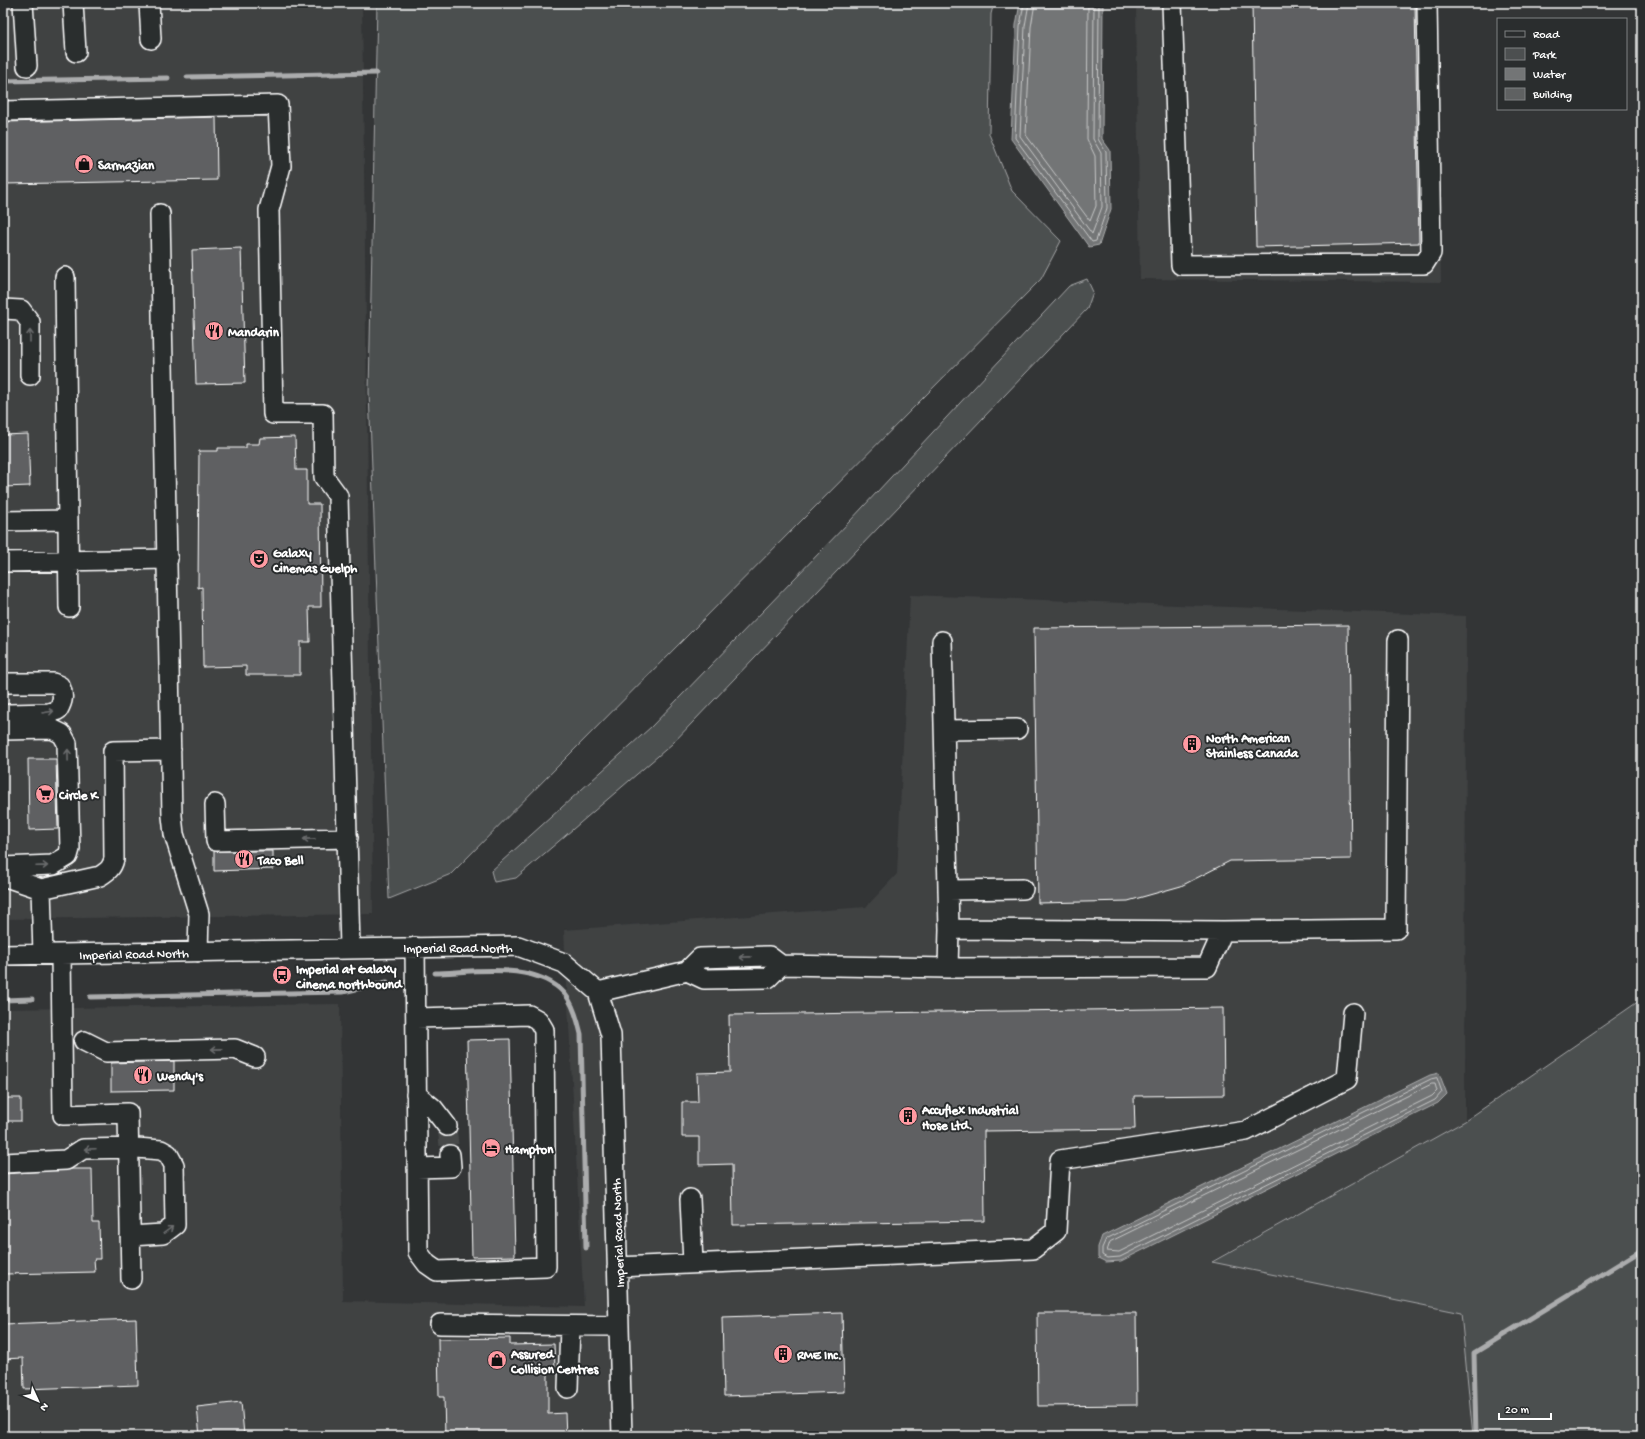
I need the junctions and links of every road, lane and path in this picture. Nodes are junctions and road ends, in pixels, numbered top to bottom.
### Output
1 (23, 3) edge
2 (73, 3) edge
3 (149, 3) edge
4 (1172, 3) edge
5 (1427, 3) edge
6 (151, 39) dead end
7 (76, 52) dead end
8 (27, 66) dead end
9 (3, 111) edge
10 (160, 214) dead end
11 (65, 277) dead end
12 (3, 309) edge
13 (30, 375) dead end
14 (68, 520) junction
15 (3, 521) edge
16 (168, 559) junction
17 (69, 560) junction
18 (3, 562) edge
19 (69, 606) dead end
20 (1398, 640) dead end
21 (942, 641) dead end
22 (25, 683) junction
23 (3, 684) edge
24 (5, 722) edge
25 (1017, 728) dead end
26 (945, 730) junction
27 (171, 750) junction
28 (215, 804) dead end
29 (348, 838) junction
30 (3, 867) edge
31 (3, 876) edge
32 (41, 889) junction
33 (1023, 889) dead end
34 (948, 890) junction
35 (949, 929) junction
36 (1223, 931) junction
37 (415, 947) junction
38 (350, 948) junction
39 (198, 952) junction
40 (52, 954) junction
41 (3, 955) edge
42 (948, 968) junction
43 (598, 992) junction
44 (1353, 1013) dead end
45 (416, 1018) junction
46 (84, 1041) dead end
47 (254, 1057) dead end
48 (416, 1094) junction
49 (447, 1126) tunnel mouth
50 (129, 1148) junction
51 (450, 1155) tunnel mouth
52 (3, 1163) edge
53 (417, 1168) junction
54 (690, 1199) dead end
55 (130, 1236) junction
56 (693, 1263) junction
57 (617, 1267) junction
58 (131, 1279) dead end
59 (440, 1324) dead end
60 (570, 1326) junction
61 (619, 1326) junction
62 (568, 1388) dead end
63 (622, 1436) edge

1 - 8 street
2 - 7 street
3 - 6 street
4 - 5 street
9 - 29 street
10 - 16 street
11 - 14 street
13 -> 12 street
14 - 15 street
14 - 17 street
16 - 17 street
16 - 27 street
17 - 18 street
17 - 19 street
20 - 36 street
21 - 26 street
22 - 23 street
22 - 24 street
24 -> 22 street
30 -> 24 street
25 - 26 street
26 - 34 street
27 - 32 street
27 - 39 street
29 -> 28 street
29 - 38 street
31 - 32 street
32 - 40 street
33 - 34 street
34 - 35 street
35 - 36 street
35 - 42 street
36 - 42 street
37 - 38 street, Imperial Road North
37 - 43 street, Imperial Road North
37 - 45 street
38 - 39 street, Imperial Road North
39 - 40 street, Imperial Road North
40 - 41 street, Imperial Road North
40 - 50 street
42 - 43 street
43 - 57 street, Imperial Road North
44 - 56 street
45 - 48 street
45 - 53 street
47 -> 46 street
48 - 49 street
48 - 53 street
50 -> 52 street
50 - 55 street
55 -> 50 street
51 - 53 street
54 - 56 street
55 - 58 street
56 - 57 street
57 - 61 street, Imperial Road North
59 - 60 street
60 - 61 street
60 - 62 street
61 - 63 street, Imperial Road North

